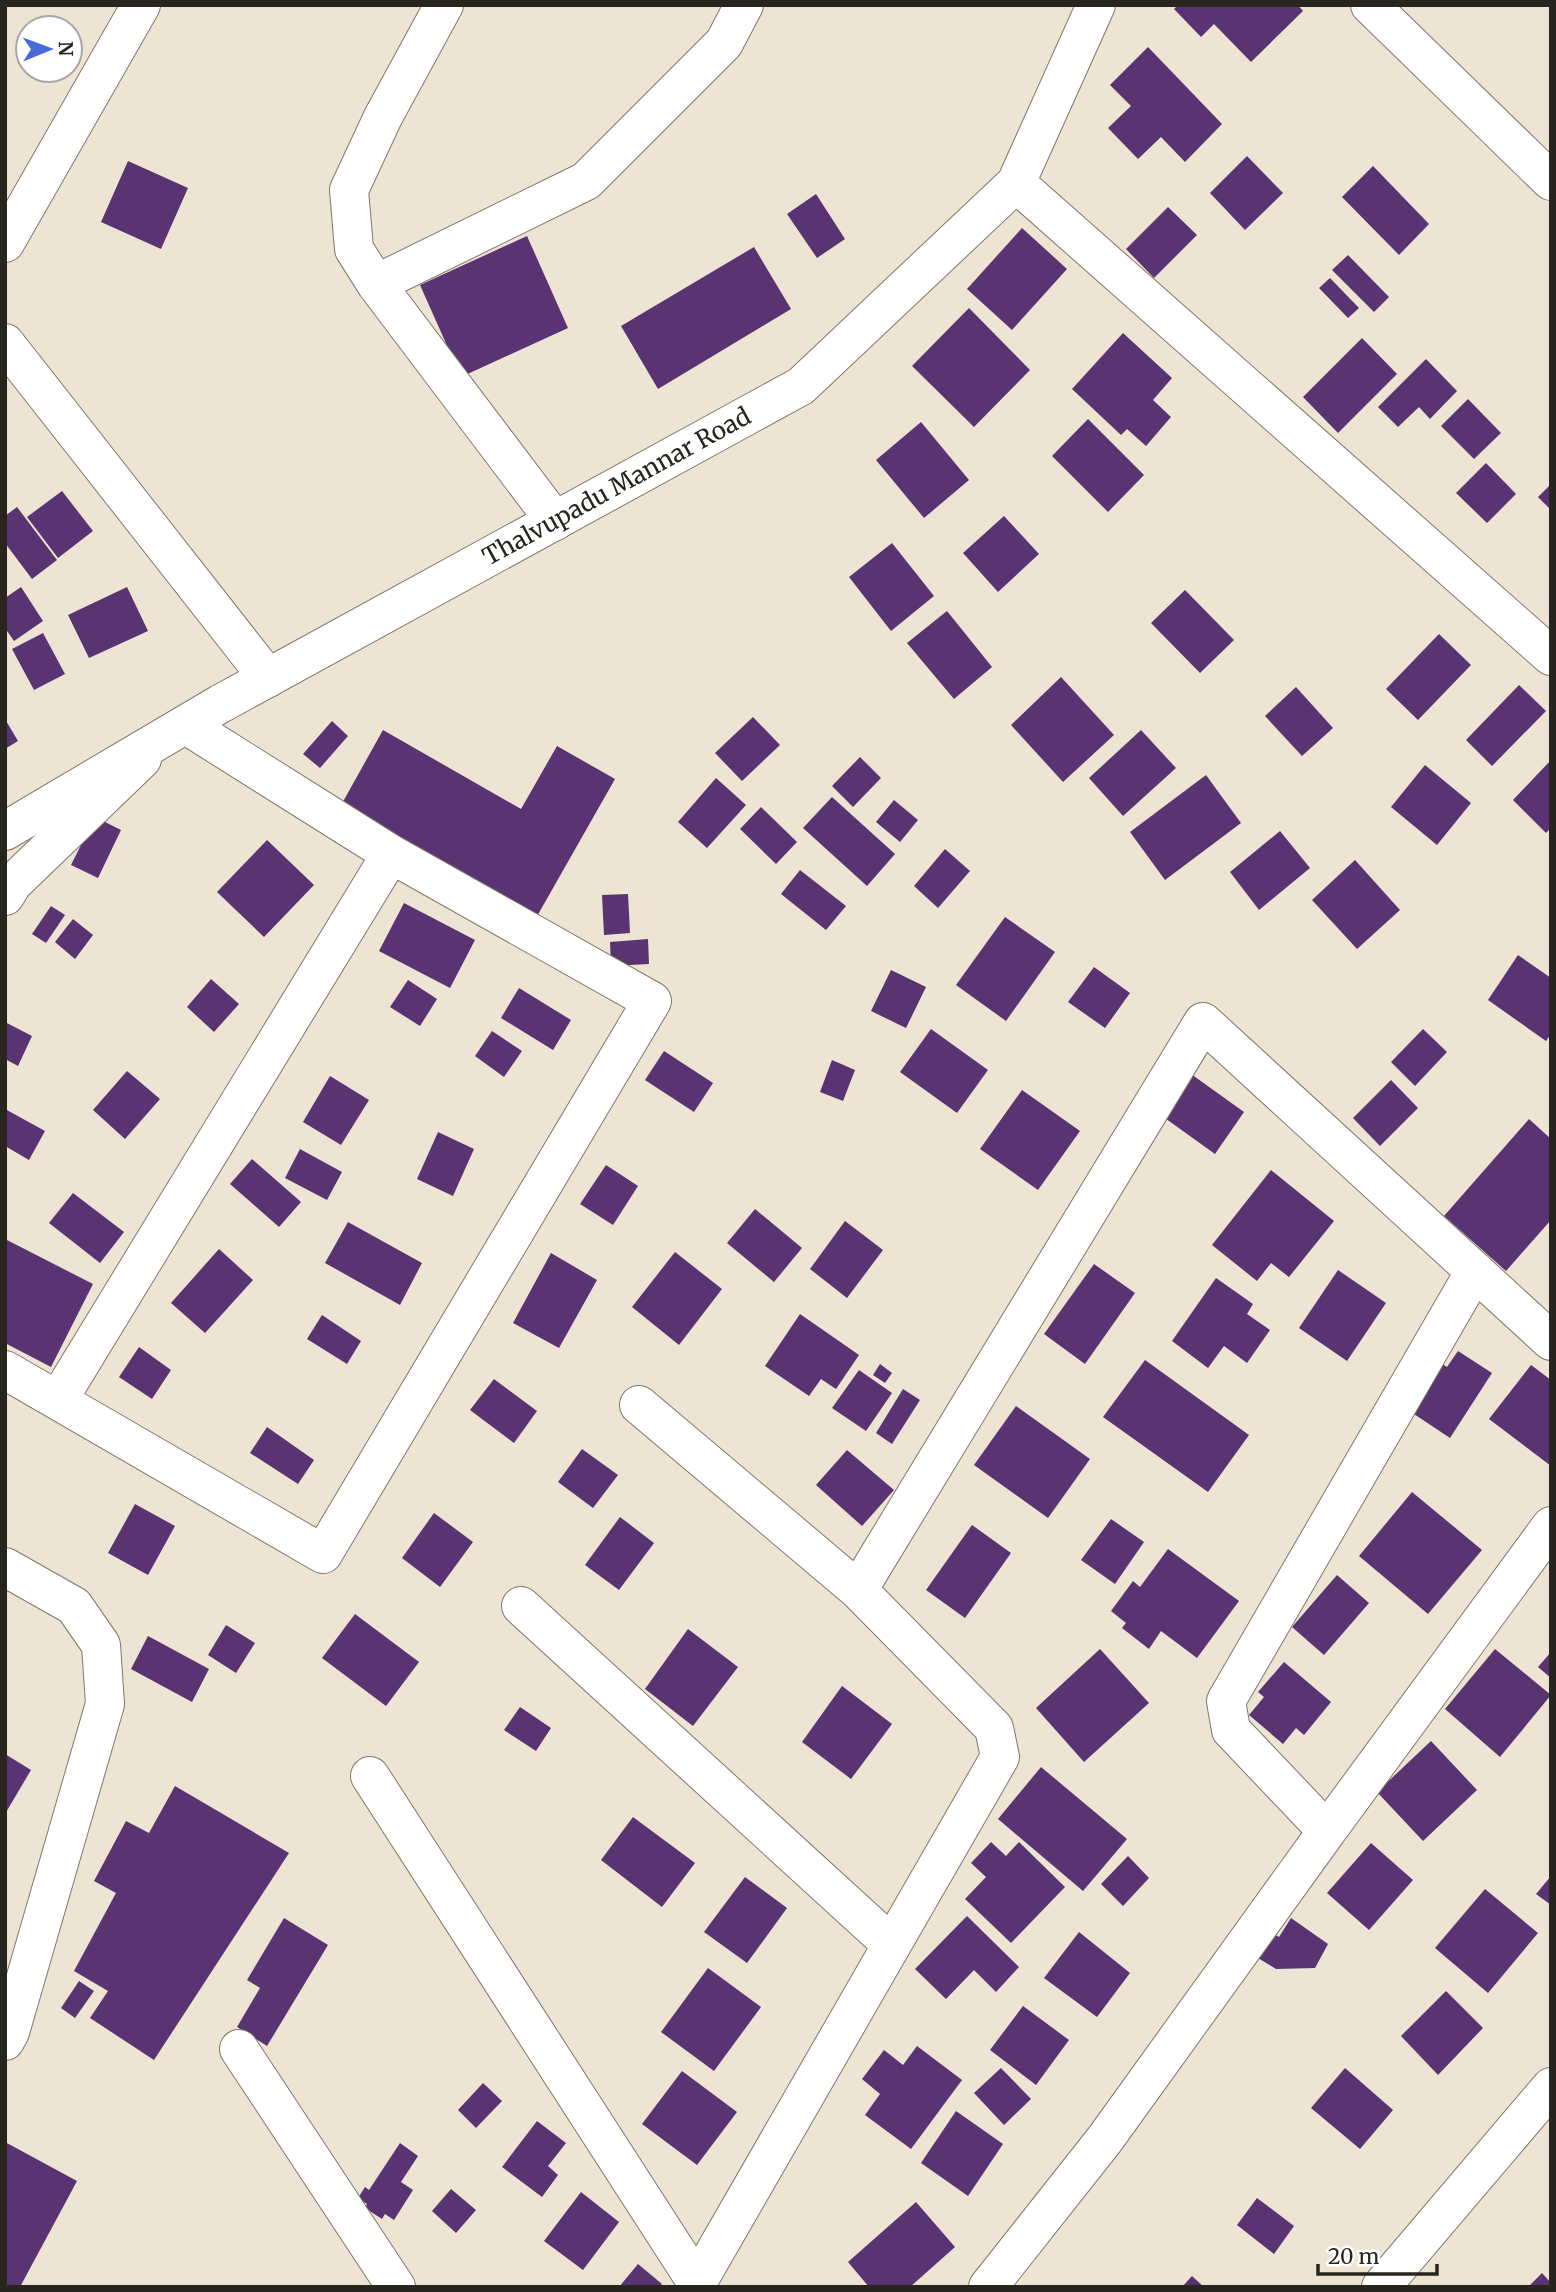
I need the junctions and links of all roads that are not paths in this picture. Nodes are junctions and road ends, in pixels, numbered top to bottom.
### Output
1 (141, 5) edge
2 (444, 5) edge
3 (744, 5) edge
4 (1096, 5) edge
5 (1370, 5) edge
6 (1551, 181) edge
7 (1016, 183) junction
8 (5, 243) edge
9 (376, 284) junction
10 (5, 343) edge
11 (555, 521) junction
12 (1551, 656) edge
13 (268, 678) junction
14 (176, 730) junction
15 (5, 831) edge
16 (391, 854) junction
17 (5, 896) edge
18 (1475, 1271) junction
19 (1551, 1341) edge
20 (5, 1370) edge
21 (58, 1400) junction
22 (639, 1405) dead end
23 (1551, 1526) edge
24 (5, 1567) edge
25 (858, 1590) junction
26 (521, 1606) dead end
27 (370, 1776) dead end
28 (1327, 1830) junction
29 (891, 1944) junction
30 (5, 2041) edge
31 (239, 2049) dead end
32 (1551, 2087) edge
33 (698, 2285) edge
34 (396, 2287) edge
35 (988, 2287) edge
36 (1381, 2287) edge

1 - 8 street
2 - 9 street
3 - 9 street
4 - 7 street, Thalvupadu Mannar Road
5 - 6 street
7 - 11 street, Thalvupadu Mannar Road
7 - 12 street
9 - 11 street
10 - 13 street
11 - 13 street, Thalvupadu Mannar Road
13 - 14 street, Thalvupadu Mannar Road
14 - 15 street, Thalvupadu Mannar Road
14 - 16 street
14 - 17 street
16 - 21 street
16 - 21 street
18 - 19 street
18 - 25 street
18 - 28 street
20 - 21 street
22 - 25 street
23 - 28 street
24 - 30 street
25 - 29 street
26 - 29 street
27 - 33 street
28 - 35 street
29 - 33 street
31 - 34 street
32 - 36 street

